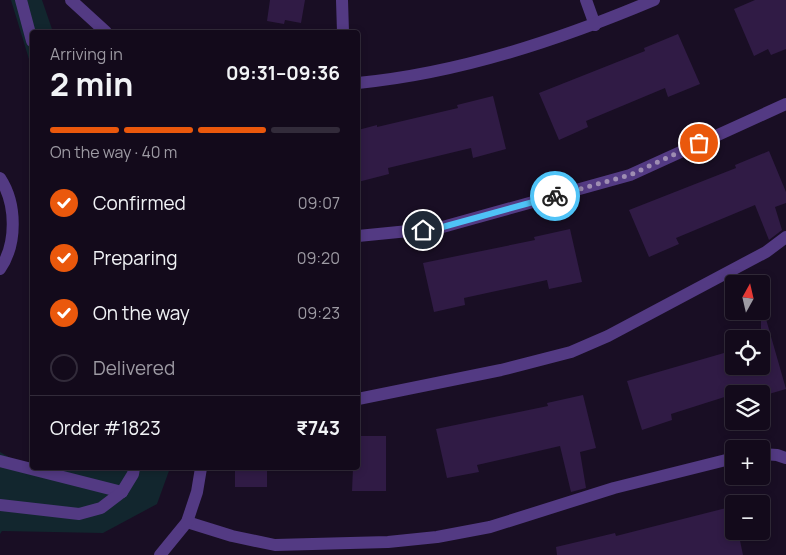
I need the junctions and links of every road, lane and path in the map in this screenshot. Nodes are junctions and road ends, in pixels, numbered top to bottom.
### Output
1 (21, 0) edge
2 (71, 0) edge
3 (342, 0) edge
4 (586, 0) edge
5 (654, 0) edge
6 (595, 25) junction
7 (104, 30) edge
8 (343, 30) edge
9 (30, 33) edge
10 (360, 83) edge
11 (786, 104) edge
12 (0, 178) edge
13 (360, 236) edge
14 (786, 238) edge
15 (0, 269) edge
16 (360, 399) edge
17 (770, 455) edge
18 (786, 458) edge
19 (725, 460) edge
20 (0, 461) edge
21 (30, 469) edge
22 (35, 470) edge
23 (134, 470) edge
24 (201, 470) edge
25 (122, 492) junction
26 (0, 505) edge
27 (187, 522) junction
28 (160, 555) edge

1 - 9 street
2 - 7 street
3 - 8 street
4 - 6 street
5 - 6 street
6 - 10 street
11 - 13 street
12 - 15 street
14 - 16 street
17 - 18 street
19 - 27 street
20 - 21 street
22 - 25 street
23 - 25 street
24 - 27 street
25 - 26 street
27 - 28 street

